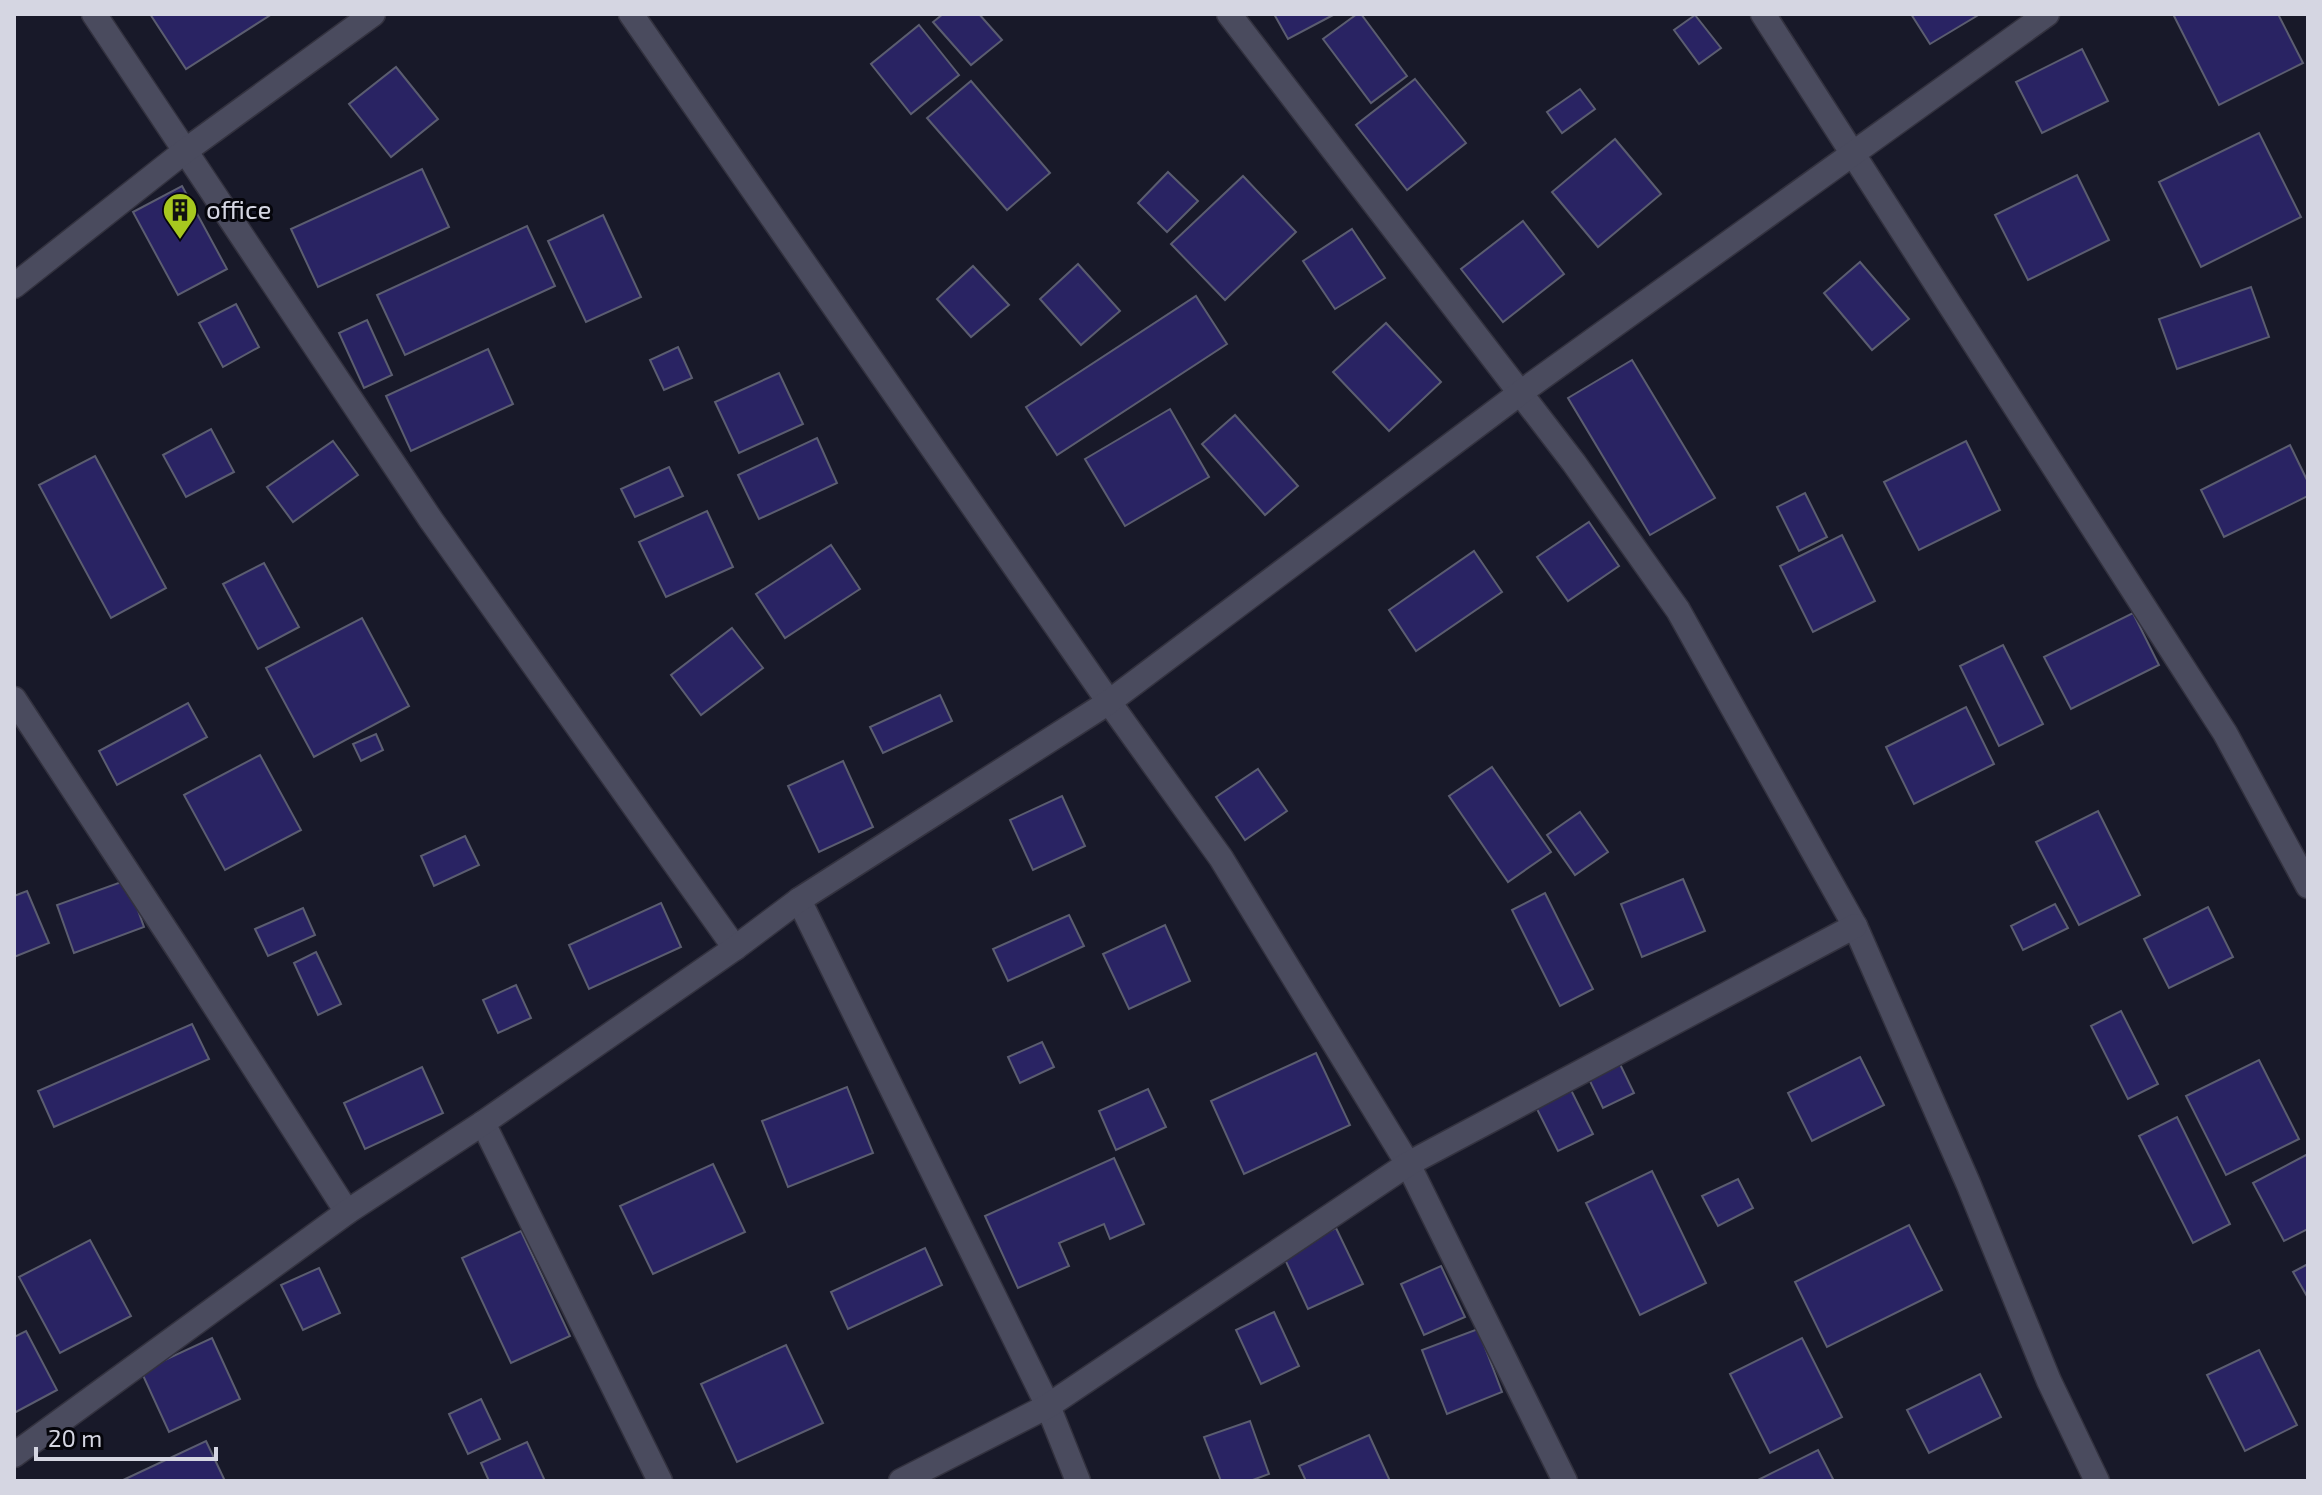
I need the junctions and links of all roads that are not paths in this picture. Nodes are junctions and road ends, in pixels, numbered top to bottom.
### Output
1 (94, 14) edge
2 (373, 14) edge
3 (631, 14) edge
4 (1229, 14) edge
5 (1763, 14) edge
6 (2047, 14) edge
7 (185, 151) junction
8 (1852, 153) junction
9 (14, 286) edge
10 (1520, 393) junction
11 (14, 699) edge
12 (1109, 702) junction
13 (2308, 886) edge
14 (799, 900) junction
15 (1855, 926) junction
16 (735, 948) junction
17 (483, 1123) junction
18 (1408, 1164) junction
19 (347, 1212) junction
20 (1048, 1406) junction
21 (14, 1455) edge
22 (660, 1481) edge
23 (901, 1481) edge
24 (1078, 1481) edge
25 (1565, 1481) edge
26 (2097, 1481) edge

1 - 7 street
2 - 7 street
3 - 12 street
4 - 10 street
5 - 8 street
6 - 8 street
7 - 9 street
7 - 16 street
8 - 10 street
8 - 13 street
10 - 12 street
10 - 15 street
11 - 19 street
12 - 14 street
12 - 18 street
14 - 16 street
14 - 20 street
15 - 18 street
15 - 26 street
16 - 17 street
17 - 19 street
17 - 22 street
18 - 20 street
18 - 25 street
19 - 21 street
20 - 23 street
20 - 24 street

